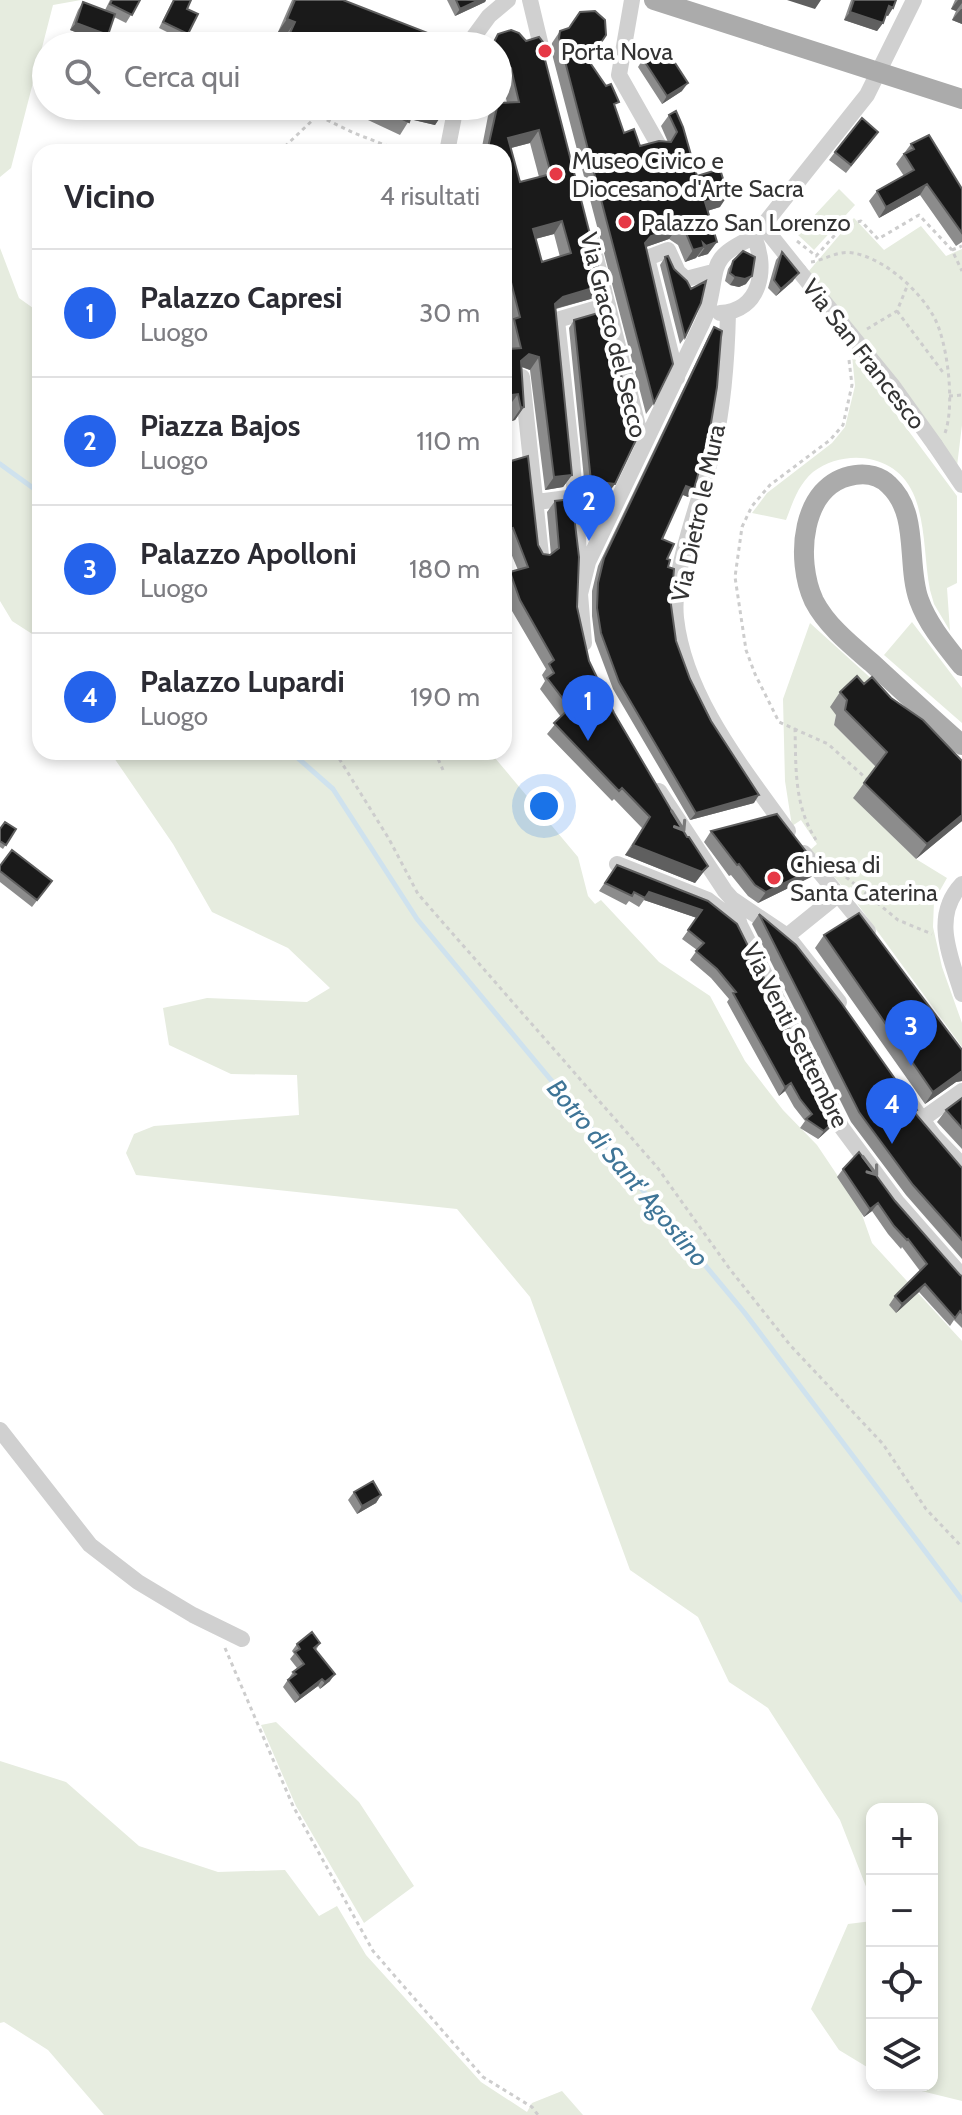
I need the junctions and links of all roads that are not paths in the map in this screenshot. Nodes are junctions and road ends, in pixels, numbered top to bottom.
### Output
1 (508, 0) edge
2 (530, 0) edge
3 (632, 0) edge
4 (654, 0) edge
5 (914, 0) edge
6 (477, 32) edge
7 (541, 46) edge
8 (879, 71) junction
9 (962, 99) edge
10 (453, 120) edge
11 (449, 144) edge
12 (658, 144) edge
13 (588, 228) edge
14 (758, 231) junction
15 (713, 272) junction
16 (608, 305) junction
17 (709, 306) junction
18 (728, 313) junction
19 (522, 377) edge
20 (677, 378) junction
21 (643, 446) junction
22 (962, 485) edge
23 (575, 497) junction
24 (537, 502) junction
25 (541, 555) edge
26 (584, 572) junction
27 (588, 658) edge
28 (962, 666) edge
29 (962, 745) edge
30 (648, 774) edge
31 (617, 864) edge
32 (962, 884) edge
33 (839, 894) junction
34 (732, 899) junction
35 (740, 925) junction
36 (787, 936) junction
37 (877, 943) edge
38 (962, 994) edge
39 (853, 1021) edge
40 (896, 1083) edge
41 (962, 1091) edge
42 (921, 1120) junction
43 (962, 1165) edge
44 (962, 1276) edge
45 (0, 1430) edge
46 (242, 1639) dead end

1 - 6 street
2 - 7 street
3 - 12 street
4 - 8 main road
5 - 8 street
8 - 9 main road
8 - 14 street
10 - 11 street
13 - 16 street, Via Gracco del Secco
14 - 15 street
14 - 18 street
14 - 22 street, Via San Francesco, bridge
15 - 17 street
15 - 20 street
16 - 21 street, Via Gracco del Secco
16 - 23 street
17 - 18 street
17 - 20 street
18 - 33 street, Via Dietro le Mura
19 - 24 street
20 - 21 street
21 - 26 street, Via Gracco del Secco
23 - 24 street
23 - 26 street
24 - 25 street
26 - 27 street, Via Gracco del Secco
28 - 29 main road
30 -> 34 street
31 - 35 street
32 - 38 street
33 - 36 street
33 - 37 street, Via Dietro le Mura
34 - 35 street, Via Venti Settembre
34 - 36 street
35 -> 44 street, Via Venti Settembre
36 - 39 street
40 - 42 street
41 - 42 street
42 - 43 street
45 - 46 street

